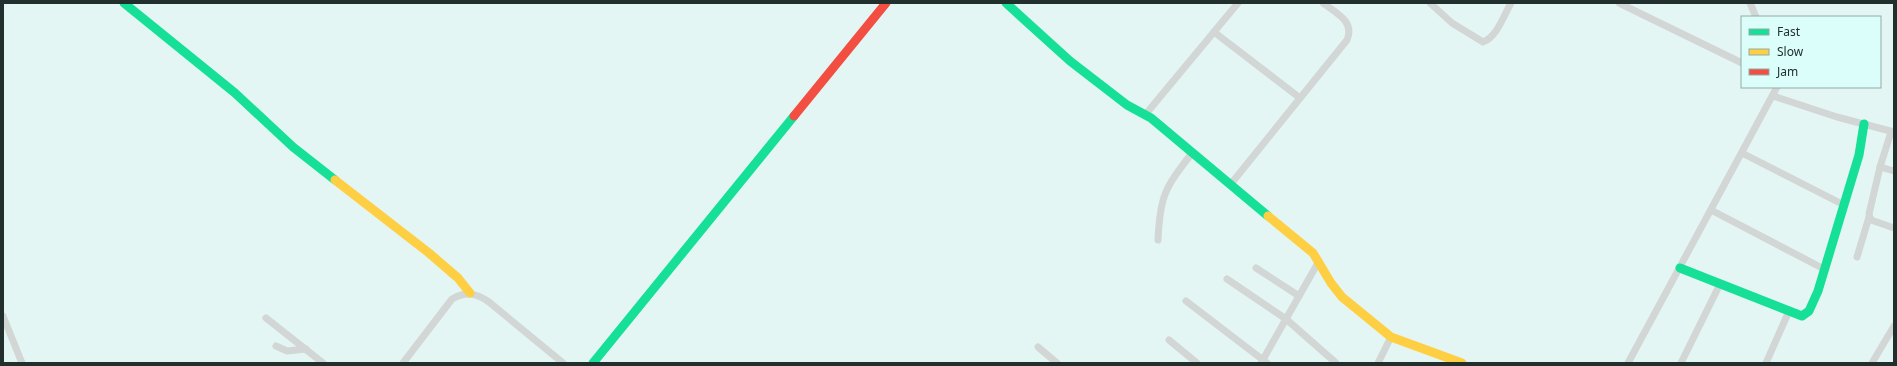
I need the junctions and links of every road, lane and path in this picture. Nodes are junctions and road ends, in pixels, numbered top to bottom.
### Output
1 (124, 3) edge
2 (886, 3) edge
3 (1006, 3) edge
4 (1238, 3) edge
5 (1323, 3) edge
6 (1430, 3) edge
7 (1510, 3) edge
8 (1619, 3) edge
9 (1750, 3) edge
10 (1756, 16) edge
11 (1214, 32) junction
12 (1741, 63) edge
13 (1777, 88) edge
14 (1773, 96) junction
15 (1300, 98) junction
16 (1145, 115) junction
17 (1864, 124) junction
18 (1893, 132) edge
19 (1192, 153) junction
20 (1742, 153) junction
21 (1880, 167) junction
22 (1894, 171) edge
23 (1230, 185) junction
24 (1844, 205) junction
25 (1711, 210) junction
26 (1869, 217) junction
27 (1894, 228) edge
28 (1158, 240) dead end
29 (1857, 257) dead end
30 (1319, 261) junction
31 (1256, 268) dead end
32 (1680, 268) junction
33 (1824, 270) junction
34 (1227, 279) dead end
35 (1720, 284) junction
36 (470, 293) junction
37 (1299, 296) junction
38 (1186, 301) dead end
39 (1789, 311) junction
40 (3, 316) edge
41 (266, 318) dead end
42 (1286, 319) junction
43 (1894, 326) edge
44 (1391, 337) junction
45 (1169, 340) dead end
46 (276, 346) dead end
47 (1038, 347) dead end
48 (306, 349) junction
49 (1263, 362) edge
50 (22, 363) edge
51 (323, 363) edge
52 (403, 363) edge
53 (563, 363) edge
54 (593, 363) edge
55 (1057, 363) edge
56 (1197, 363) edge
57 (1336, 363) edge
58 (1378, 363) edge
59 (1462, 363) edge
60 (1628, 363) edge
61 (1681, 363) edge
62 (1766, 363) edge
63 (1872, 363) edge

1 - 36 street
2 - 54 street
3 - 16 street
4 - 11 street
5 - 15 street
6 - 7 street
8 - 12 street
9 - 10 street
11 - 15 street
11 - 16 street
13 - 14 street
14 - 17 street
14 - 20 street
15 - 23 street
16 - 19 street
17 - 18 street
17 - 24 street
18 - 21 street
19 - 23 street
19 - 28 street
20 - 24 street
20 - 25 street
21 - 22 street
21 - 26 street
23 - 30 street
24 - 33 street
25 - 32 street
25 - 33 street
26 - 27 street
26 - 29 street
30 - 37 street
30 - 44 street
31 - 37 street
32 - 35 street
32 - 60 street
33 - 39 street
34 - 42 street
35 - 39 street
35 - 61 street
36 - 52 street
36 - 53 street
37 - 42 street
38 - 49 street
39 - 62 street
40 - 50 street
41 - 48 street
42 - 49 street
42 - 57 street
43 - 63 street
44 - 58 street
44 - 59 street
45 - 56 street
46 - 48 street
47 - 55 street
48 - 51 street

